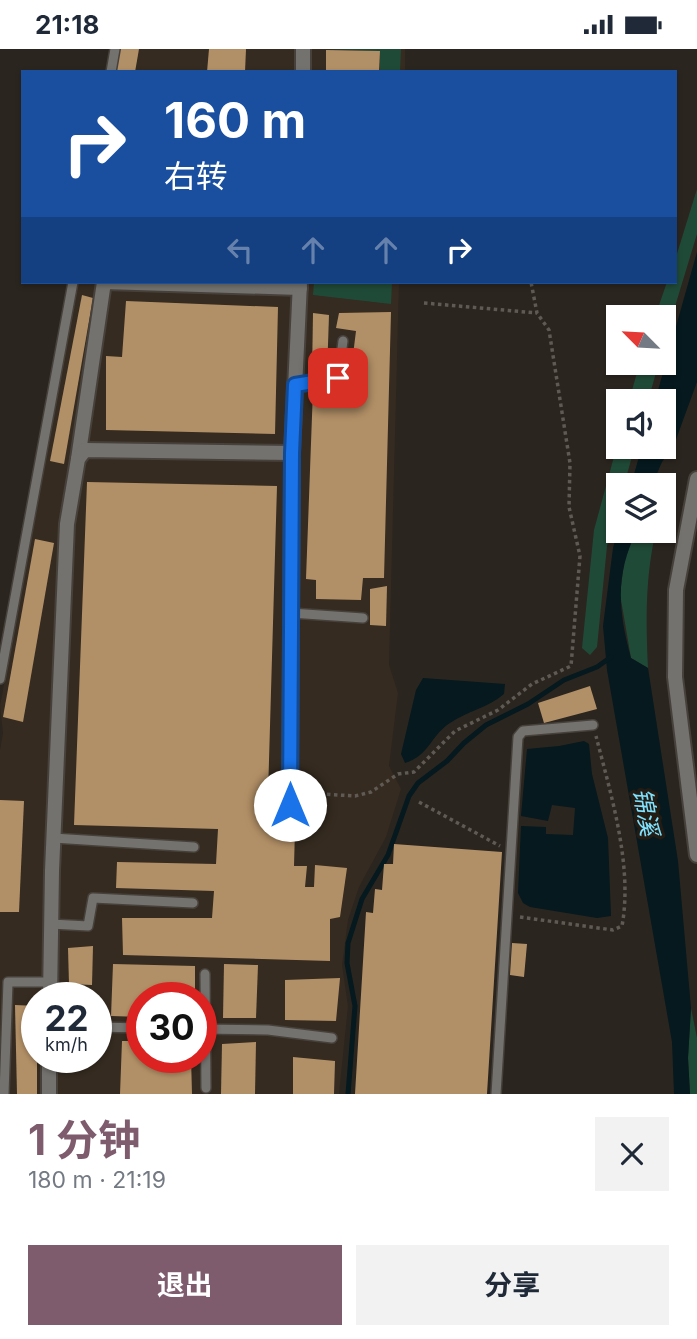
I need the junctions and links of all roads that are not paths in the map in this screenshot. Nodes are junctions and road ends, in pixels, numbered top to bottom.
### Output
1 (115, 49) edge
2 (303, 49) edge
3 (111, 70) edge
4 (303, 70) edge
5 (73, 284) edge
6 (104, 284) edge
7 (216, 284) edge
8 (300, 285) edge
9 (343, 341) dead end
10 (295, 385) junction
11 (292, 453) junction
12 (78, 459) junction
13 (697, 479) edge
14 (291, 613) junction
15 (363, 618) dead end
16 (0, 679) edge
17 (593, 725) road end
18 (290, 798) road end
19 (53, 838) junction
20 (194, 846) dead end
21 (697, 855) edge
22 (193, 903) dead end
23 (51, 924) junction
24 (205, 974) dead end
25 (21, 982) edge
26 (50, 982) edge
27 (205, 982) edge
28 (217, 1029) edge
29 (332, 1038) dead end
30 (49, 1073) edge
31 (205, 1073) edge
32 (206, 1088) dead end
33 (4, 1094) edge
34 (48, 1094) edge
35 (496, 1094) edge

1 - 3 lane
2 - 4 street
5 - 16 lane
6 - 12 street
7 - 8 street
8 - 10 street
9 - 10 lane
10 - 11 street
11 - 12 street
11 - 14 street
12 - 19 street
13 - 21 street
14 - 15 lane
14 - 18 street
17 - 35 lane
19 - 20 lane
19 - 23 street
22 - 23 lane
23 - 26 street
24 - 27 lane
25 - 33 lane
28 - 29 lane
30 - 34 street
31 - 32 lane

